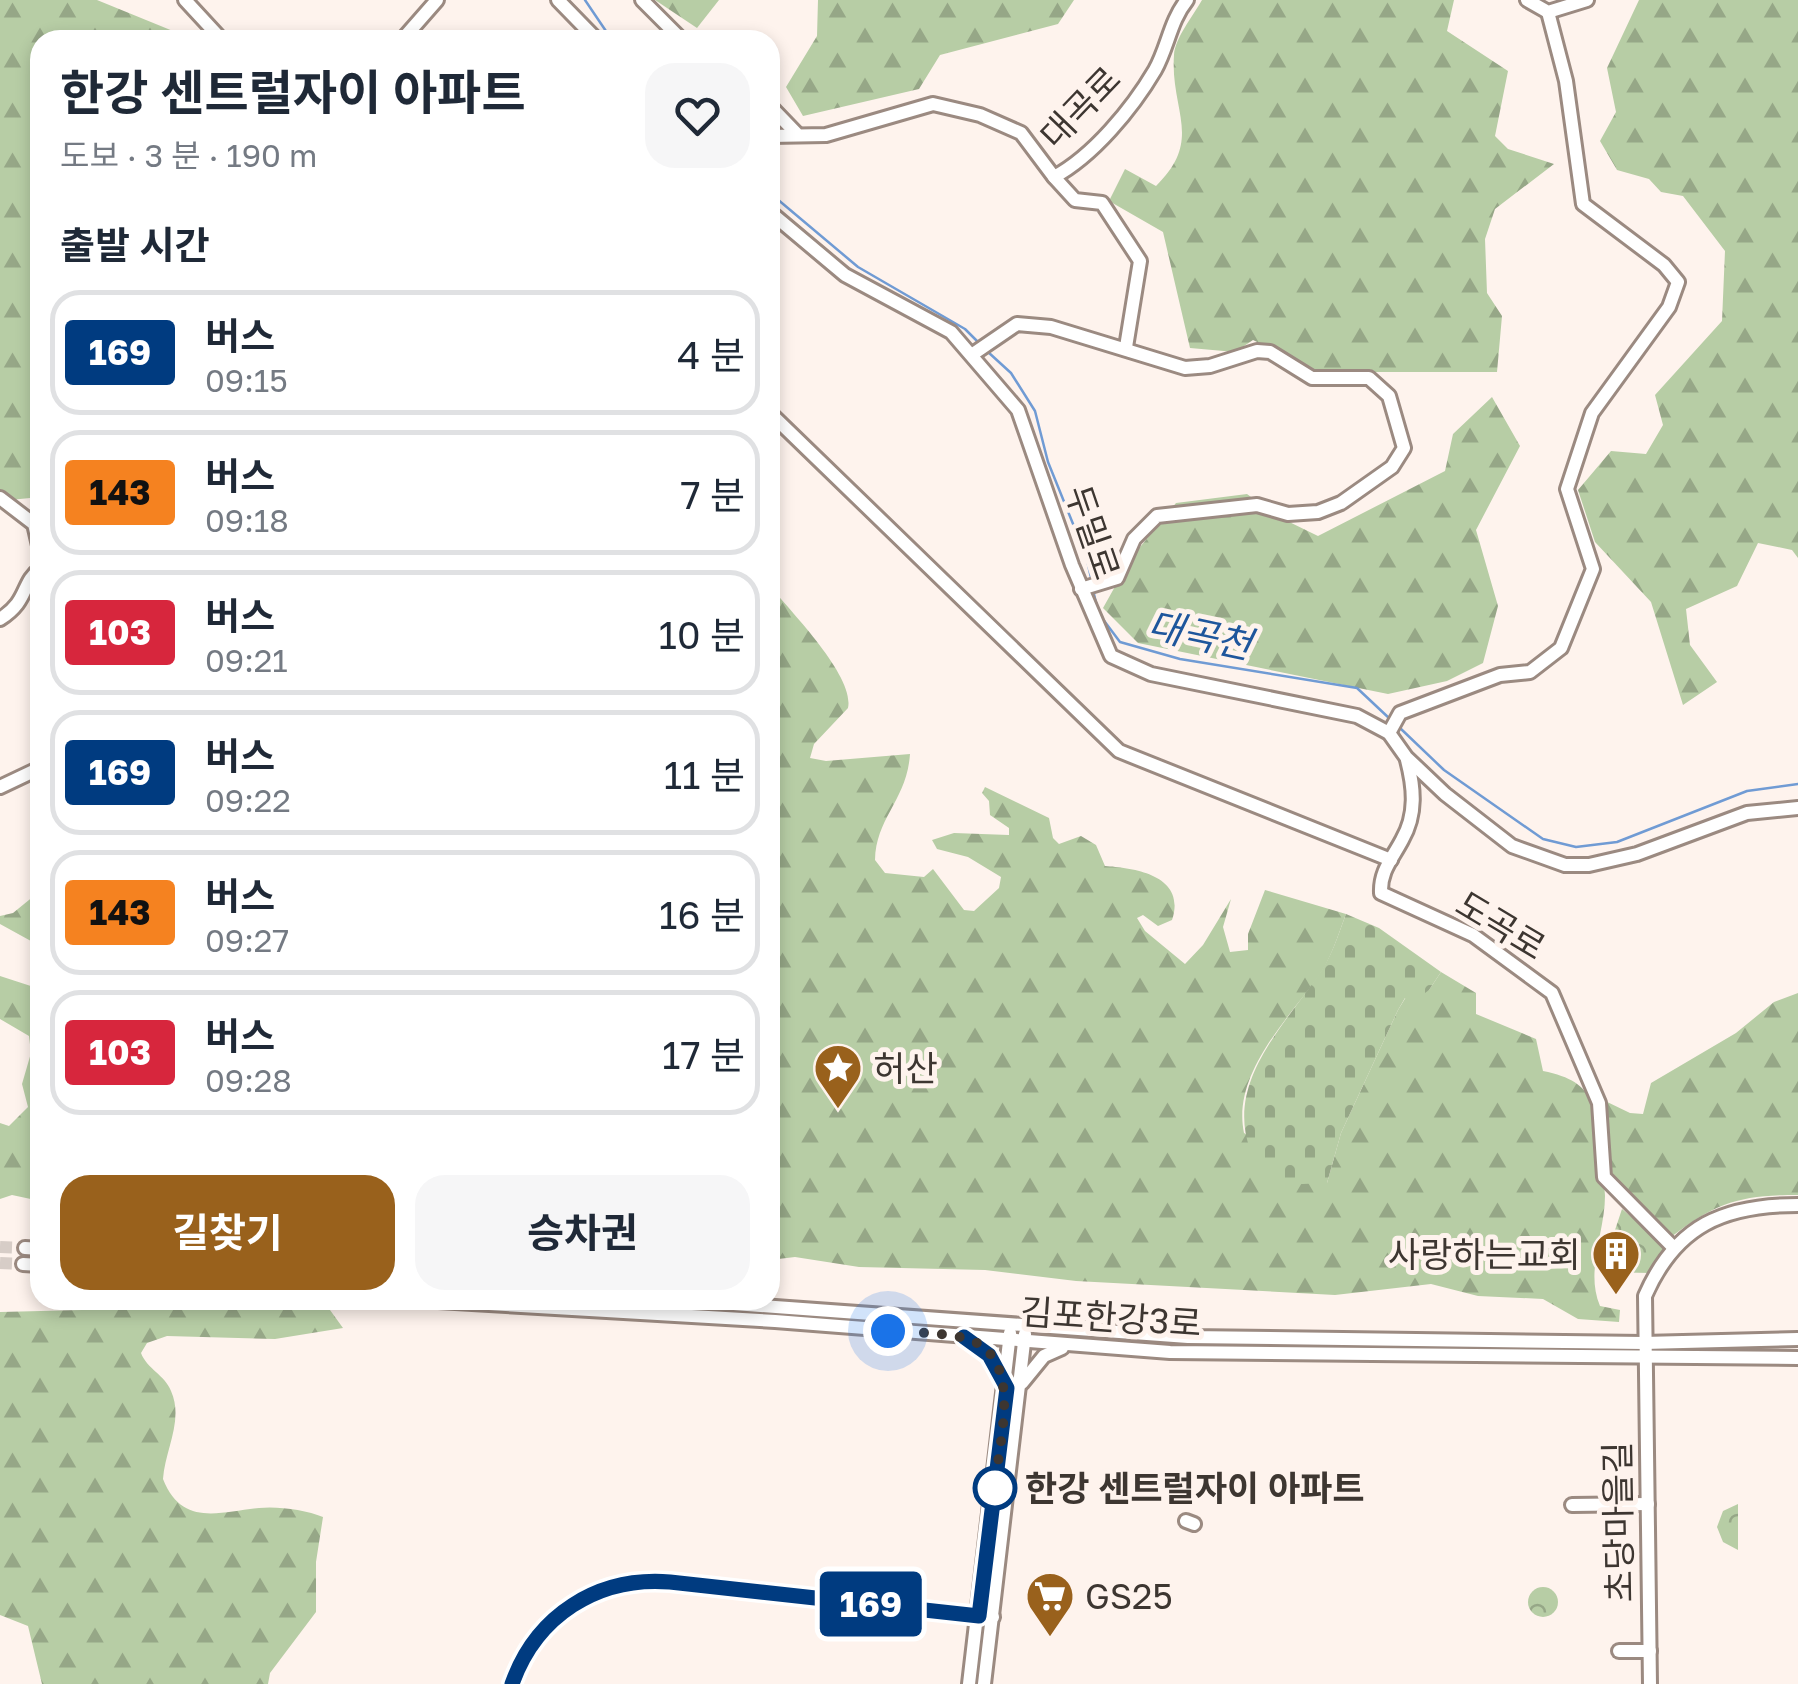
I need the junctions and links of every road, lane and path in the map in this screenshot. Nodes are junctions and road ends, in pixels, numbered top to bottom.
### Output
1 (184, 0) edge
2 (437, 0) edge
3 (558, 0) edge
4 (642, 0) edge
5 (1188, 0) edge
6 (1527, 0) edge
7 (1588, 0) edge
8 (1548, 12) junction
9 (212, 30) edge
10 (411, 30) edge
11 (587, 30) edge
12 (672, 30) edge
13 (780, 116) edge
14 (796, 133) junction
15 (780, 135) edge
16 (1054, 177) junction
17 (780, 220) edge
18 (1126, 348) junction
19 (979, 349) junction
20 (780, 423) edge
21 (0, 498) edge
22 (30, 521) edge
23 (30, 578) edge
24 (1089, 588) junction
25 (0, 619) edge
26 (1393, 726) junction
27 (1406, 757) junction
28 (30, 773) edge
29 (0, 787) edge
30 (1798, 808) edge
31 (1390, 860) junction
32 (1798, 1205) edge
33 (25, 1248) tunnel mouth
34 (1674, 1248) junction
35 (30, 1249) edge
36 (23, 1264) tunnel mouth
37 (30, 1264) edge
38 (780, 1308) edge
39 (568, 1310) edge
40 (1011, 1325) junction
41 (1026, 1326) junction
42 (964, 1337) junction
43 (1798, 1339) edge
44 (1010, 1341) junction
45 (1025, 1342) junction
46 (1644, 1343) junction
47 (1070, 1346) junction
48 (1798, 1358) edge
49 (1646, 1359) junction
50 (1014, 1386) junction
51 (1648, 1504) junction
52 (1572, 1505) dead end
53 (986, 1617) junction
54 (1620, 1651) dead end
55 (1650, 1651) junction
56 (512, 1684) edge
57 (970, 1684) edge
58 (984, 1684) edge
59 (1650, 1684) edge

1 - 9 street
2 - 10 street
3 - 11 street
4 - 12 street
5 - 16 street, 대곡로
6 - 8 street
7 - 8 street
8 - 26 street
13 - 14 street
14 - 15 street, 대곡로
14 - 16 street, 대곡로
16 - 18 street
17 - 19 street, 두밀로
18 - 19 street
18 - 24 street
19 - 24 street, 두밀로
20 - 31 street
21 - 22 street
23 - 25 street
24 - 26 street, 두밀로
26 - 27 street
27 - 30 street
27 - 31 street
28 - 29 street
31 - 34 street, 도곡로
32 - 34 street
33 - 35 street
34 - 46 street, 초당마을길
36 - 37 street
38 - 40 street, 김포한강3로
39 - 42 street, 김포한강3로
40 - 41 street, 김포한강3로
40 - 44 street
41 - 45 street
41 - 46 street, 김포한강3로
42 - 44 street, 김포한강3로
42 - 50 street
43 - 46 street, 김포한강3로
44 - 45 street, 김포한강3로
44 - 50 street
45 - 47 street, 김포한강3로
45 - 50 street
46 - 49 street, 초당마을길
47 - 49 street, 김포한강3로
47 - 50 street
48 - 49 street, 김포한강3로
49 - 51 street, 초당마을길
50 - 53 street
51 - 52 street
51 - 55 street, 초당마을길
53 - 56 street
53 - 57 street
53 - 58 street
54 - 55 street
55 - 59 street, 초당마을길

